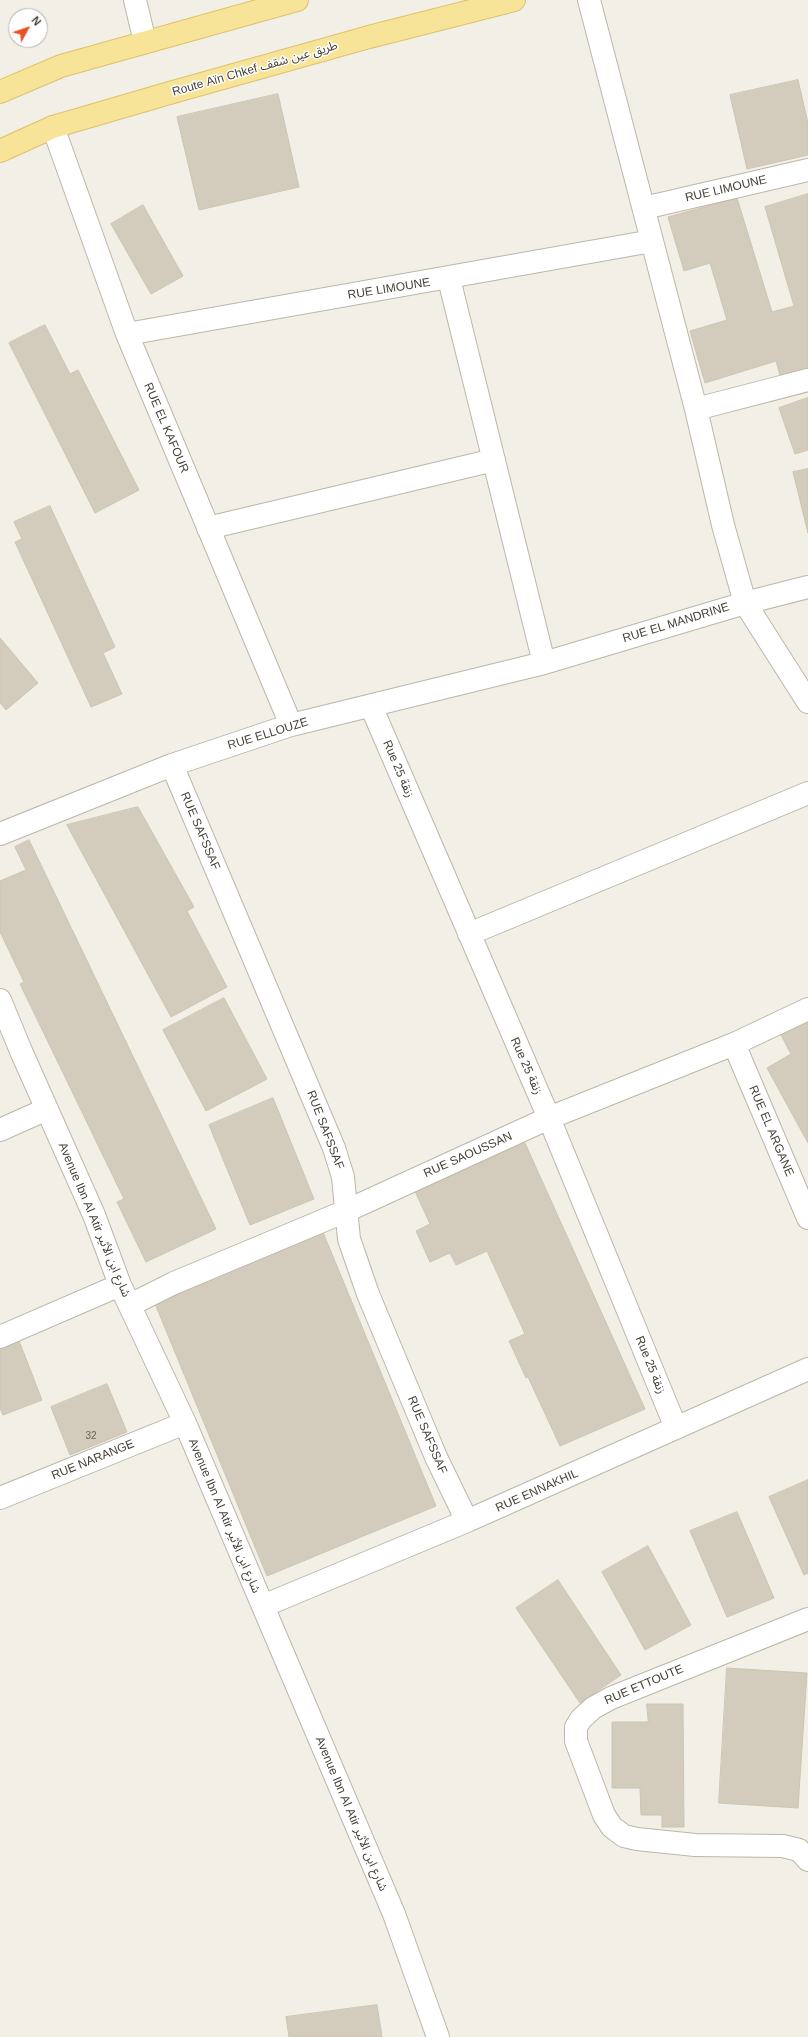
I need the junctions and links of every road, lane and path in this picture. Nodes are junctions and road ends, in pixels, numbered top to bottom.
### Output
1 (135, 0) edge
2 (298, 0) edge
3 (514, 0) edge
4 (589, 0) edge
5 (145, 42) junction
6 (0, 92) edge
7 (54, 127) junction
8 (0, 151) edge
9 (808, 170) edge
10 (644, 208) junction
11 (652, 241) junction
12 (449, 279) junction
13 (127, 334) junction
14 (808, 380) edge
15 (696, 409) junction
16 (494, 460) junction
17 (208, 528) junction
18 (808, 587) edge
19 (745, 602) junction
20 (544, 663) junction
21 (808, 702) edge
22 (371, 706) junction
23 (291, 725) junction
24 (172, 766) junction
25 (808, 793) edge
26 (0, 834) edge
27 (468, 934) junction
28 (0, 1000) edge
29 (808, 1009) edge
30 (734, 1044) junction
31 (47, 1109) junction
32 (549, 1118) junction
33 (0, 1130) edge
34 (346, 1211) junction
35 (808, 1218) edge
36 (120, 1285) junction
37 (130, 1305) junction
38 (0, 1337) edge
39 (808, 1369) edge
40 (185, 1423) junction
41 (676, 1428) junction
42 (0, 1498) edge
43 (467, 1522) junction
44 (262, 1606) junction
45 (808, 1618) edge
46 (808, 1860) edge
47 (438, 2037) edge

1 - 5 street
2 - 5 main road
3 - 7 main road, Route Aïn Chkef طريق عين شقف
4 - 10 street
5 - 6 main road
7 - 8 main road, Route Aïn Chkef طريق عين شقف
7 - 13 street, RUE EL KAFOUR
9 - 10 street, RUE LIMOUNE
10 - 11 street
11 - 12 street, RUE LIMOUNE
11 - 15 street
12 - 13 street, RUE LIMOUNE
12 - 16 street
13 - 17 street, RUE EL KAFOUR
14 - 15 street
15 - 19 street
16 - 17 street
16 - 20 street
17 - 23 street, RUE EL KAFOUR
18 - 19 street, RUE EL MANDRINE
19 - 20 street, RUE EL MANDRINE
19 - 21 street
20 - 22 street, RUE ELLOUZE
22 - 23 street, RUE ELLOUZE
22 - 27 street, Rue 25 زنقة
23 - 24 street, RUE ELLOUZE
24 - 26 street, RUE ELLOUZE
24 - 34 street, RUE SAFSSAF
25 - 27 street
27 - 32 street, Rue 25 زنقة
28 - 31 street, Avenue Ibn Al Atir شارع ابن الأثير
29 - 30 street, RUE SAOUSSAN
30 - 32 street, RUE SAOUSSAN
30 - 35 street, RUE EL ARGANE
31 - 33 street
31 - 36 street, Avenue Ibn Al Atir شارع ابن الأثير
32 - 34 street, RUE SAOUSSAN
32 - 41 street, Rue 25 زنقة
34 - 37 street, RUE SAOUSSAN
34 - 43 street, RUE SAFSSAF
36 - 37 street, Avenue Ibn Al Atir شارع ابن الأثير
36 - 38 street
37 - 40 street, Avenue Ibn Al Atir شارع ابن الأثير
39 - 41 street, RUE ENNAKHIL
40 - 42 street, RUE NARANGE
40 - 44 street, Avenue Ibn Al Atir شارع ابن الأثير
41 - 43 street, RUE ENNAKHIL
43 - 44 street, RUE ENNAKHIL
44 - 47 street, Avenue Ibn Al Atir شارع ابن الأثير
45 - 46 street, RUE ETTOUTE

